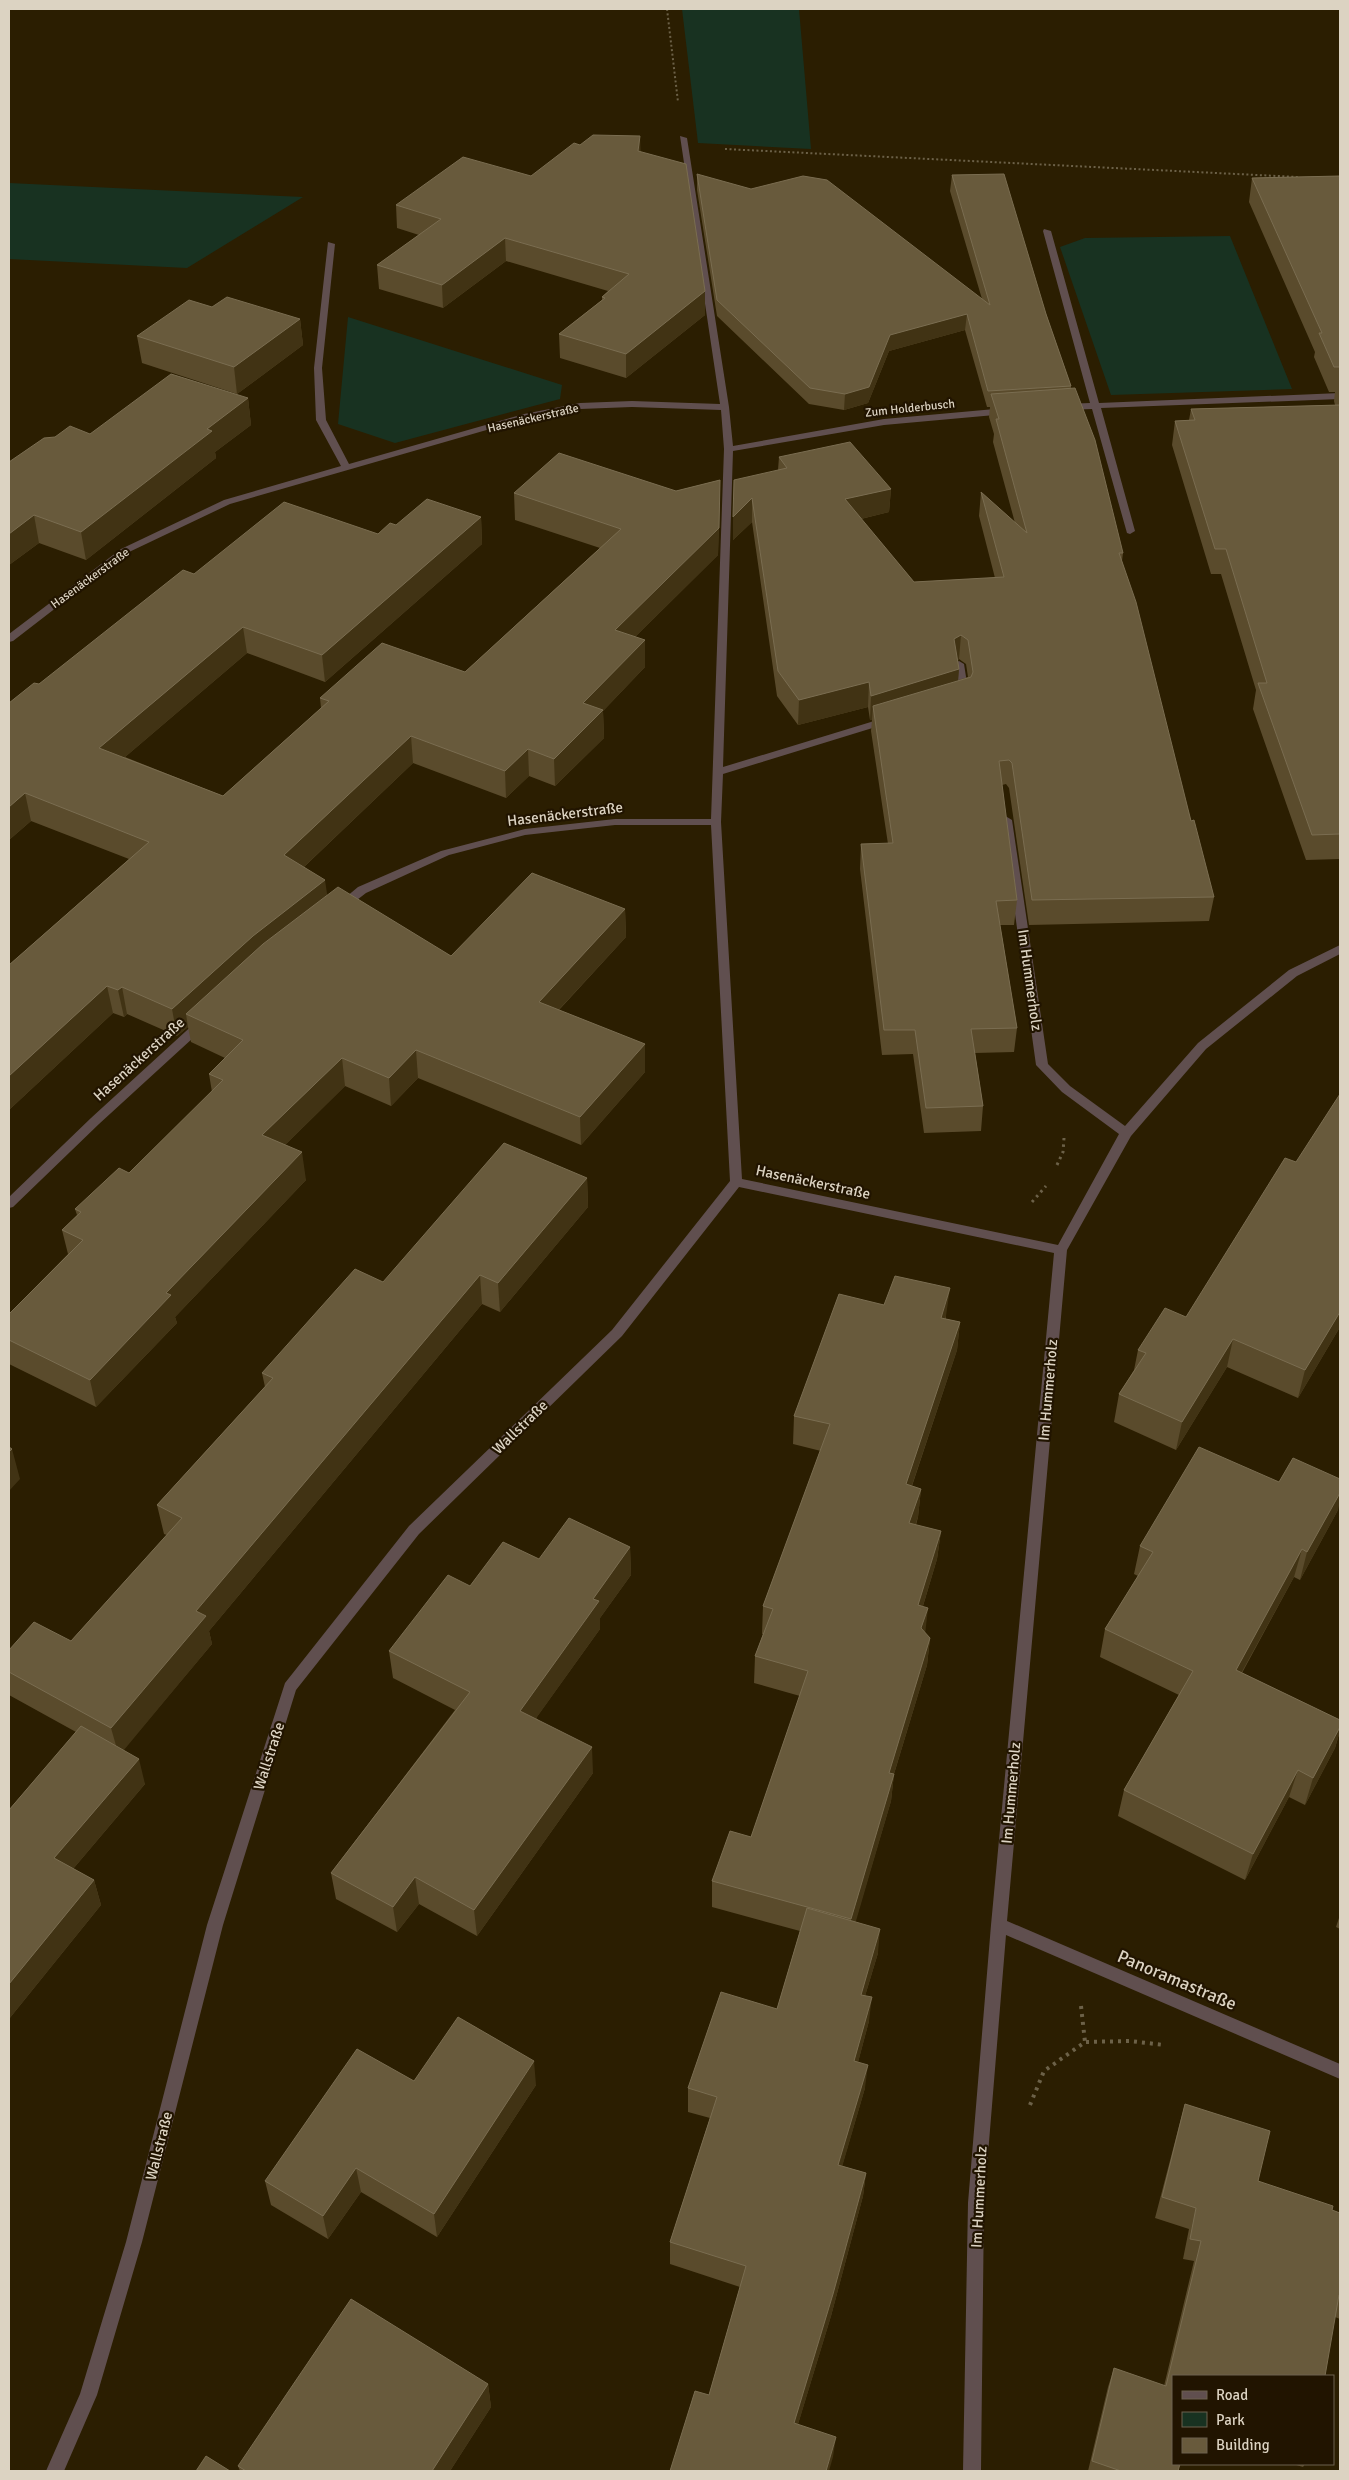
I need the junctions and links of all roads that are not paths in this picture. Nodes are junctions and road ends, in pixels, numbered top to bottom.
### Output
1 (683, 142) road end
2 (1047, 231) dead end
3 (331, 244) dead end
4 (1340, 396) edge
5 (1096, 405) junction
6 (725, 407) junction
7 (1059, 407) edge
8 (1013, 410) edge
9 (729, 449) junction
10 (346, 467) junction
11 (1130, 531) dead end
12 (9, 639) edge
13 (960, 664) edge
14 (954, 700) edge
15 (898, 717) edge
16 (718, 772) junction
17 (1005, 807) edge
18 (716, 822) junction
19 (332, 914) edge
20 (1340, 949) edge
21 (211, 1014) edge
22 (1126, 1133) junction
23 (736, 1182) junction
24 (9, 1204) edge
25 (1061, 1250) junction
26 (999, 1925) junction
27 (1340, 2072) edge
28 (55, 2471) edge
29 (972, 2471) edge

1 - 6 street, Hasenäckerstraße
2 - 5 street
3 - 10 street
4 - 5 street
5 - 7 street
5 - 11 street
6 - 9 street, Hasenäckerstraße
6 - 10 street, Hasenäckerstraße
8 - 9 street, Zum Holderbusch
9 - 16 street, Hasenäckerstraße
10 - 12 street, Hasenäckerstraße
13 - 14 street
15 - 16 street
16 - 18 street, Hasenäckerstraße
17 - 22 street, Im Hummerholz
18 - 19 street, Hasenäckerstraße
18 - 23 street, Hasenäckerstraße
20 - 22 street, Im Hummerholz
21 - 24 street, Hasenäckerstraße
22 - 25 street, Im Hummerholz
23 - 25 street, Hasenäckerstraße
23 - 28 street, Wallstraße
25 - 26 street, Im Hummerholz
26 - 27 street, Panoramastraße
26 - 29 street, Im Hummerholz

